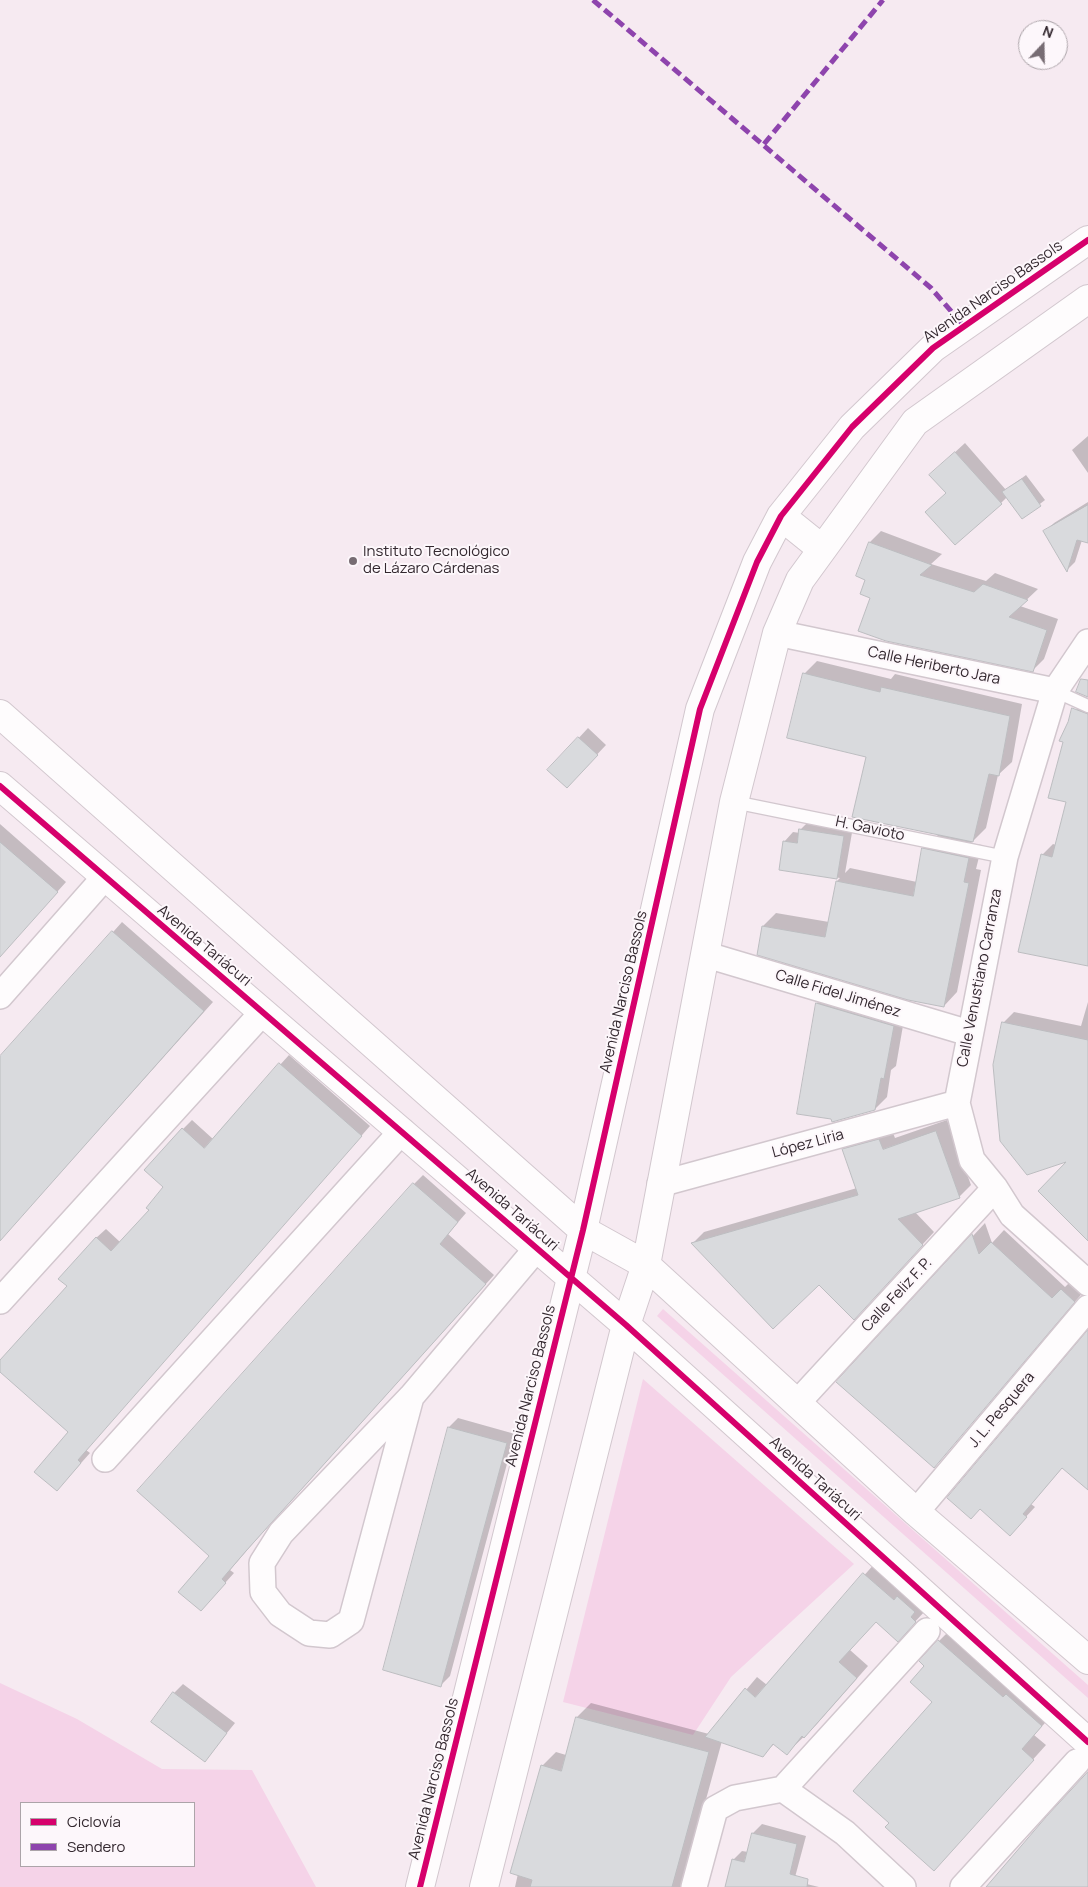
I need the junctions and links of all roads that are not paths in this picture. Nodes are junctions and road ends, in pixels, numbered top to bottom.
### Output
1 (1088, 240) edge
2 (1088, 299) edge
3 (781, 516) junction
4 (822, 549) junction
5 (777, 633) junction
6 (1088, 642) edge
7 (1055, 691) junction
8 (1088, 706) edge
9 (0, 714) edge
10 (0, 786) edge
11 (734, 802) junction
12 (1004, 857) junction
13 (104, 878) junction
14 (707, 955) junction
15 (0, 996) edge
16 (263, 1012) junction
17 (969, 1033) junction
18 (956, 1103) junction
19 (402, 1132) junction
20 (660, 1184) junction
21 (995, 1188) junction
22 (583, 1230) junction
23 (537, 1248) junction
24 (646, 1265) junction
25 (571, 1278) junction
26 (1088, 1283) edge
27 (0, 1301) edge
28 (1088, 1308) edge
29 (626, 1325) junction
30 (410, 1396) junction
31 (798, 1402) junction
32 (105, 1459) dead end
33 (916, 1512) junction
34 (927, 1631) dead end
35 (1088, 1660) edge
36 (1082, 1752) edge
37 (783, 1789) junction
38 (420, 1887) edge
39 (484, 1887) edge
40 (694, 1887) edge
41 (902, 1887) edge
42 (962, 1887) edge

1 - 3 street, Avenida Narciso Bassols
2 - 4 street
3 - 4 street
3 - 22 street, Avenida Narciso Bassols
4 - 5 street
5 - 7 street, Calle Heriberto Jara
5 - 11 street
6 - 7 street, Calle Venustiano Carranza
7 - 8 lane, Calle Heriberto Jara
7 - 12 street, Calle Venustiano Carranza
9 - 22 street, Avenida Tariácuri
10 - 13 street, Avenida Tariácuri
11 - 12 lane, H. Gavioto
11 - 14 street
12 - 17 street, Calle Venustiano Carranza
13 - 15 street
13 - 16 street, Avenida Tariácuri
14 - 17 street, Calle Fidel Jiménez
14 - 20 street
16 - 19 street, Avenida Tariácuri
16 - 27 street
17 - 18 street, Calle Venustiano Carranza
18 - 20 street, López Liria
18 - 21 street, Calle Venustiano Carranza
19 - 23 street, Avenida Tariácuri
19 - 32 street
20 - 24 street
21 - 26 street, Calle Venustiano Carranza
21 - 31 street, Calle Feliz F. P.
22 - 24 street, Avenida Tariácuri
22 - 25 street, Avenida Narciso Bassols
23 - 25 street, Avenida Tariácuri
23 - 30 street
24 - 29 street
24 - 31 street, Avenida Tariácuri
25 - 29 street, Avenida Tariácuri
25 - 38 street, Avenida Narciso Bassols
28 - 33 street, J. L. Pesquera
29 - 36 street, Avenida Tariácuri
29 - 39 street
30 - 30 street
31 - 33 street, Avenida Tariácuri
33 - 35 street, Avenida Tariácuri
34 - 37 street
36 - 42 street
37 - 40 street
37 - 41 street

